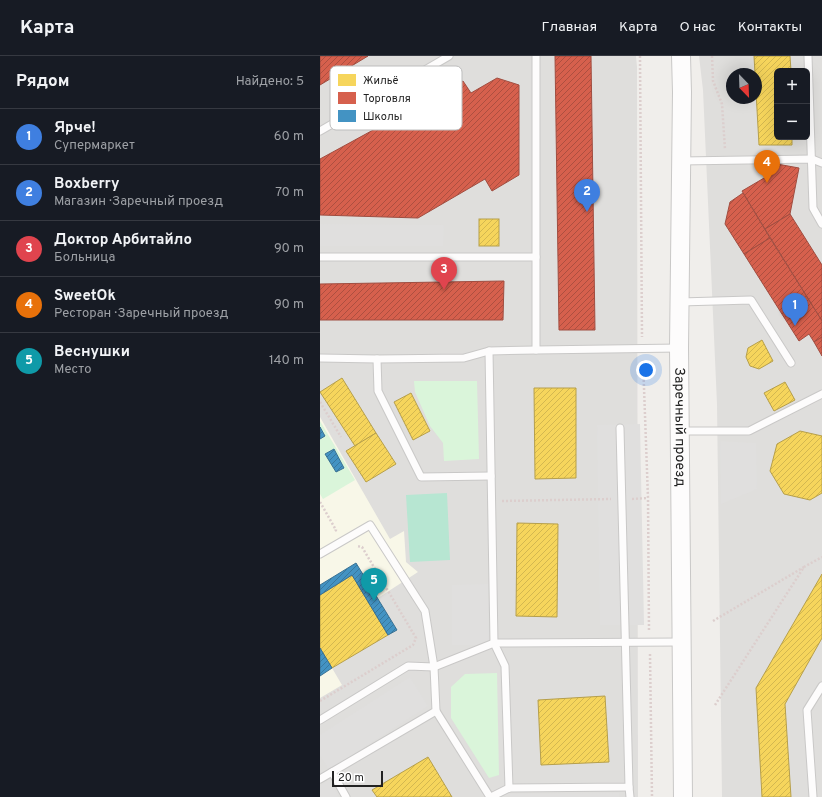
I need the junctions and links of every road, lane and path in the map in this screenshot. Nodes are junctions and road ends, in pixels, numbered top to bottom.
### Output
1 (449, 56) edge
2 (536, 56) edge
3 (640, 56) edge
4 (681, 56) edge
5 (712, 56) edge
6 (808, 56) edge
7 (432, 66) edge
8 (330, 124) edge
9 (320, 130) edge
10 (812, 159) junction
11 (681, 160) junction
12 (726, 160) junction
13 (822, 163) edge
14 (822, 224) edge
15 (320, 257) edge
16 (536, 257) junction
17 (680, 302) junction
18 (642, 348) junction
19 (679, 348) junction
20 (489, 350) junction
21 (536, 350) junction
22 (320, 358) edge
23 (377, 359) junction
24 (791, 363) dead end
25 (822, 394) edge
26 (320, 402) edge
27 (620, 428) dead end
28 (681, 430) junction
29 (341, 437) dead end
30 (491, 476) junction
31 (648, 498) junction
32 (622, 499) junction
33 (497, 501) dead end
34 (320, 502) edge
35 (331, 533) dead end
36 (353, 544) dead end
37 (320, 554) edge
38 (822, 556) edge
39 (804, 567) junction
40 (713, 621) dead end
41 (624, 629) junction
42 (649, 629) junction
43 (649, 641) junction
44 (625, 642) junction
45 (681, 642) junction
46 (494, 643) junction
47 (434, 667) junction
48 (822, 686) edge
49 (320, 701) edge
50 (715, 705) dead end
51 (436, 711) junction
52 (320, 720) edge
53 (332, 772) junction
54 (320, 780) edge
55 (629, 787) junction
56 (509, 788) junction
57 (346, 797) edge
58 (490, 797) edge
59 (630, 797) edge
60 (652, 797) edge
61 (683, 797) edge
62 (813, 797) edge

1 - 7 lane
2 - 16 lane
3 - 18 path
4 - 11 street, Заречный проезд
5 - 12 path
6 - 10 lane
8 - 9 lane
10 - 12 lane
10 - 13 lane
10 - 14 lane
11 - 12 lane
11 - 17 street, Заречный проезд
15 - 16 lane
16 - 21 lane
17 - 19 street, Заречный проезд
17 - 24 lane
18 - 19 lane
18 - 21 lane
18 - 31 path
19 - 28 street, Заречный проезд
20 - 21 lane
20 - 23 lane
20 - 30 lane
22 - 23 lane
23 - 30 lane
25 - 28 lane
26 - 29 path
27 - 32 lane
28 - 45 street, Заречный проезд
30 - 46 lane
31 - 32 path
31 - 42 path
32 - 33 path
32 - 41 lane
34 - 35 path
36 - 49 path
37 - 47 lane
38 - 39 path
39 - 40 path
39 - 50 path
41 - 42 path
41 - 44 lane
42 - 43 path
43 - 44 lane
43 - 45 lane
43 - 60 path
44 - 46 lane
44 - 55 lane
45 - 61 street, Заречный проезд
46 - 47 lane
46 - 56 lane
47 - 51 lane
47 - 52 lane
48 - 62 lane
51 - 53 lane
51 - 58 lane
53 - 54 lane
53 - 57 lane
55 - 56 lane
55 - 59 lane
56 - 58 lane

